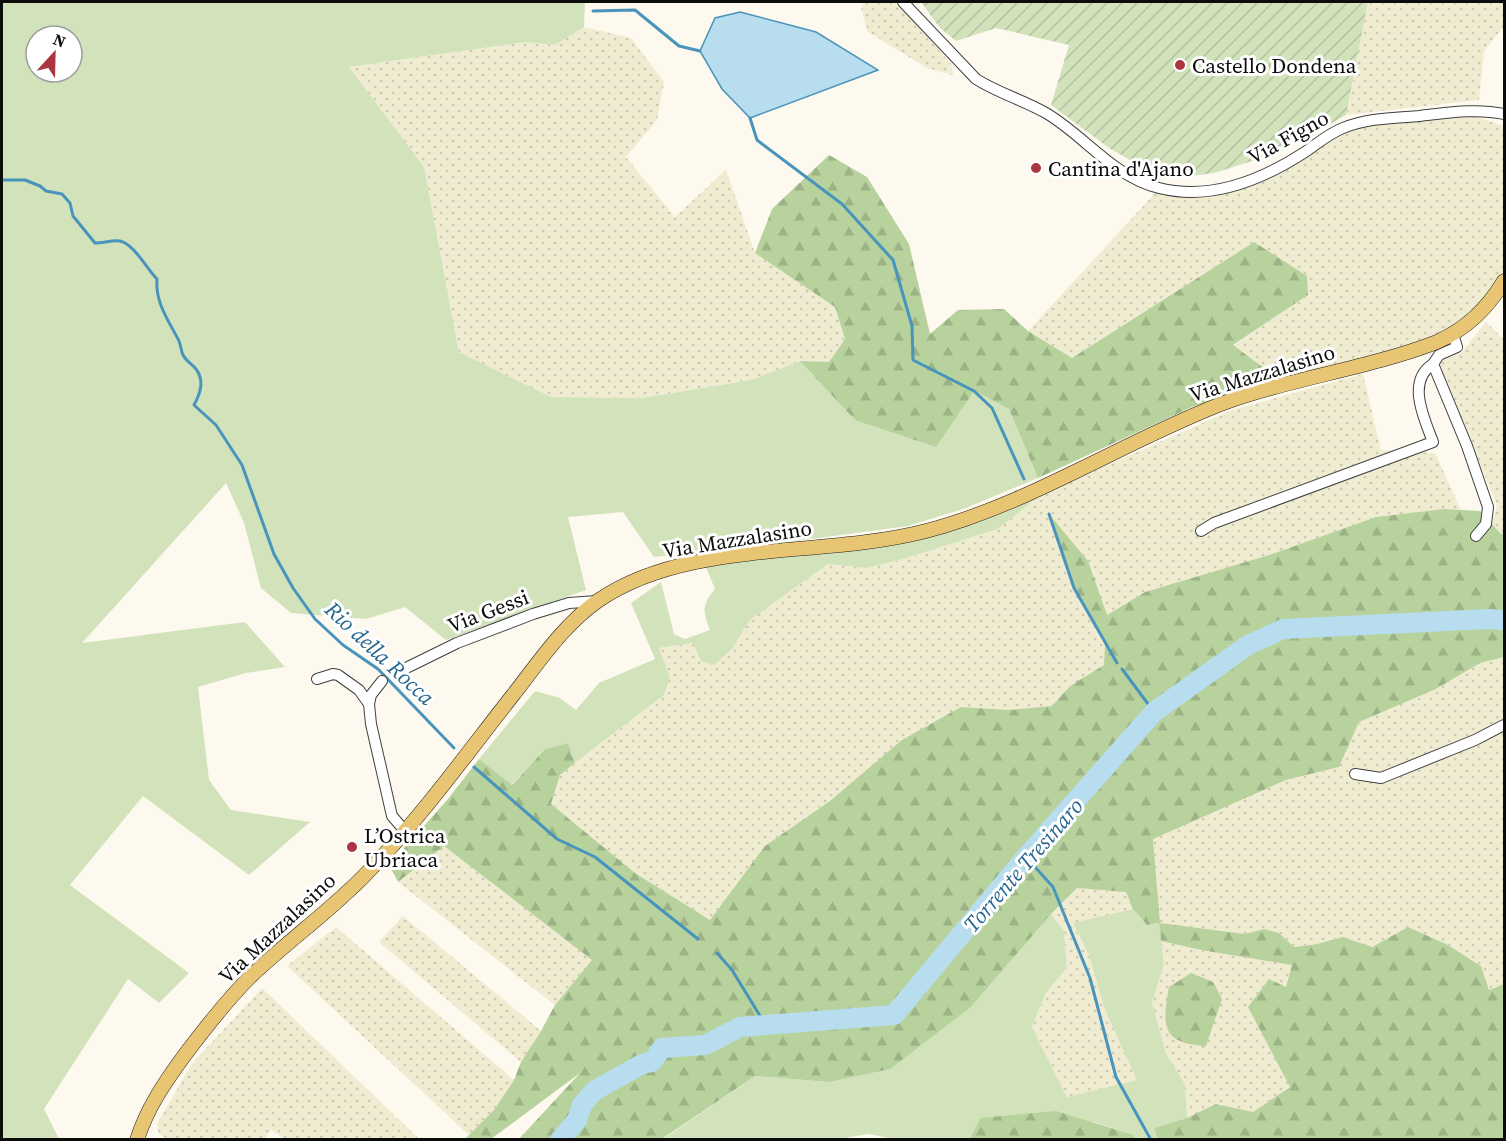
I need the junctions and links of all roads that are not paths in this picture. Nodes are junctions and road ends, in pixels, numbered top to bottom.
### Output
1 (903, 2) edge
2 (1504, 114) edge
3 (1504, 280) edge
4 (1453, 334) junction
5 (1433, 364) junction
6 (1202, 531) dead end
7 (1476, 537) dead end
8 (597, 601) junction
9 (398, 672) dead end
10 (317, 679) dead end
11 (382, 681) dead end
12 (369, 704) junction
13 (1504, 725) edge
14 (1355, 774) dead end
15 (405, 831) junction
16 (137, 1140) edge

1 - 2 street, Via Figno
3 - 4 main road, Via Mazzalasino
4 - 5 street
4 - 8 main road, Via Mazzalasino
5 - 6 street
5 - 7 street
8 - 9 street, Via Gessi
8 - 15 main road, Via Mazzalasino
10 - 12 street
11 - 12 street
12 - 15 street
13 - 14 street
15 - 16 main road, Via Mazzalasino

